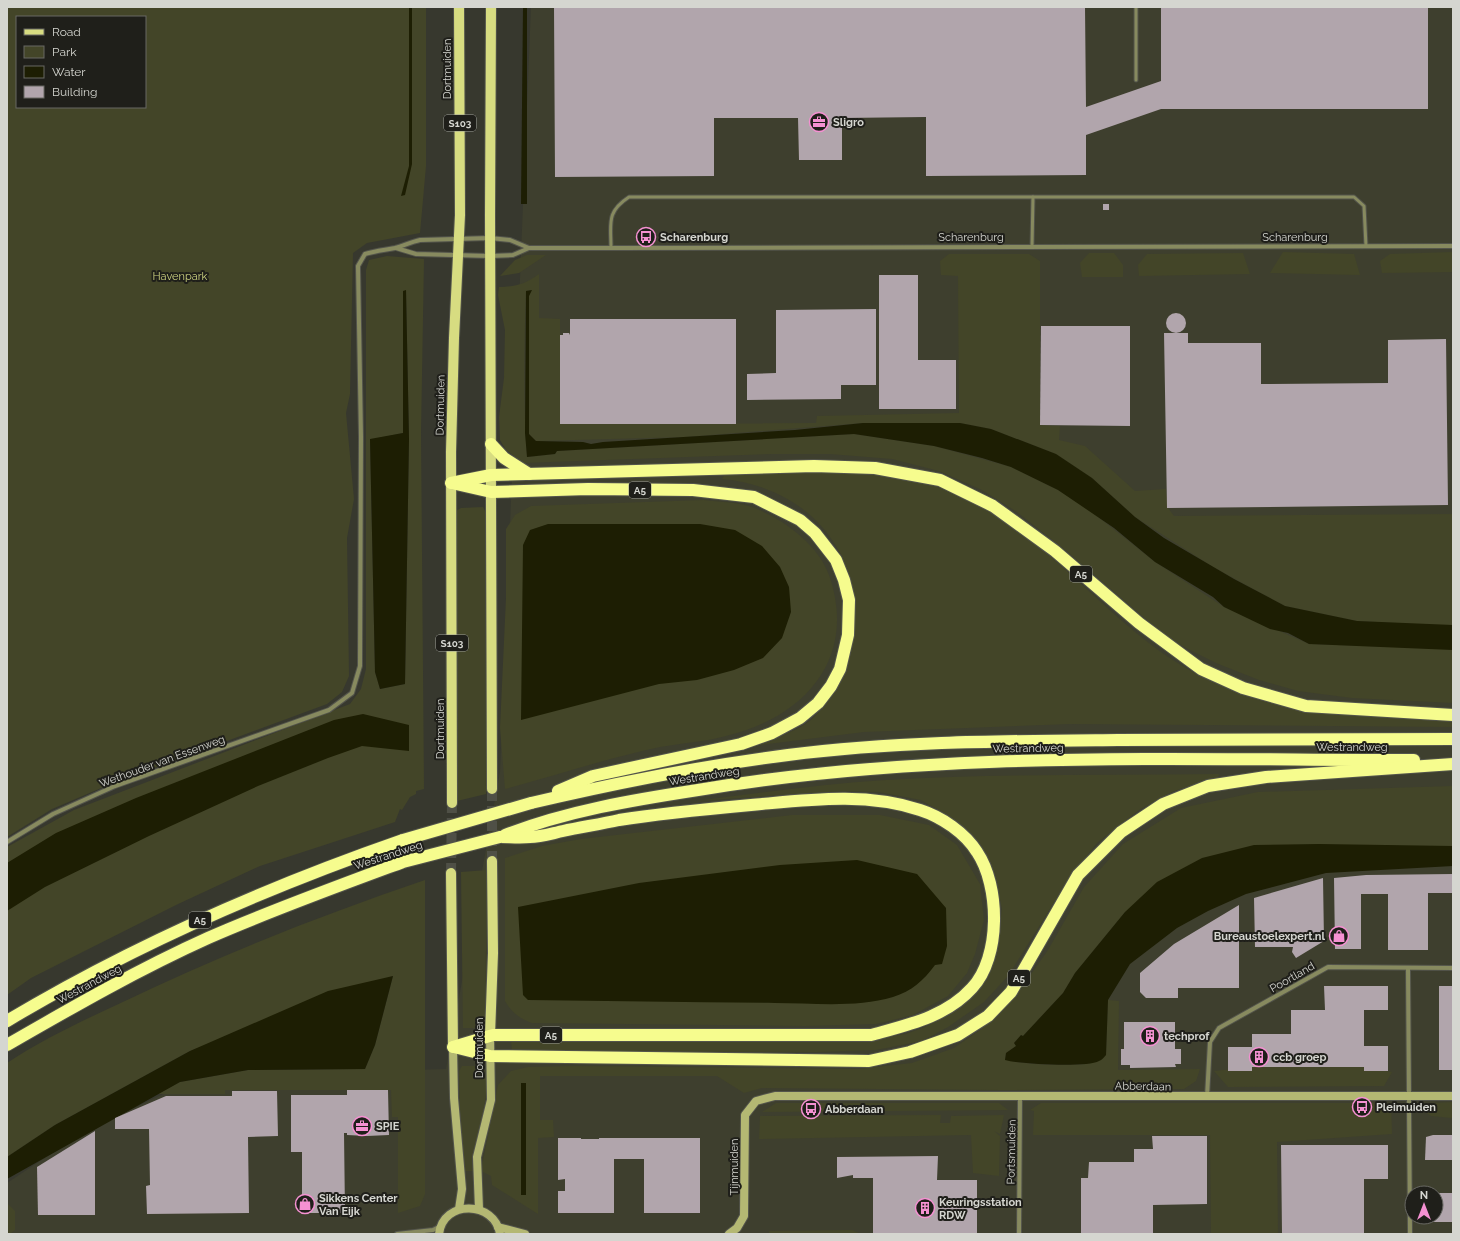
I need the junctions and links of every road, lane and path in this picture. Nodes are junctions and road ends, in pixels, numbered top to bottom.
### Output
1 (459, 7) edge
2 (491, 7) edge
3 (1136, 7) edge
4 (1136, 80) dead end
5 (1033, 197) junction
6 (490, 238) junction
7 (459, 239) junction
8 (1032, 246) junction
9 (1366, 246) junction
10 (1453, 246) edge
11 (396, 248) junction
12 (529, 248) junction
13 (611, 248) junction
14 (458, 256) junction
15 (490, 256) junction
16 (492, 444) junction
17 (529, 474) junction
18 (492, 475) junction
19 (452, 483) junction
20 (491, 492) junction
21 (1453, 715) edge
22 (1453, 739) edge
23 (1453, 760) edge
24 (1453, 764) edge
25 (492, 789) tunnel mouth
26 (452, 803) tunnel mouth
27 (531, 803) junction
28 (500, 837) junction
29 (7, 842) edge
30 (492, 861) tunnel mouth
31 (452, 873) tunnel mouth
32 (1408, 968) junction
33 (1453, 968) edge
34 (7, 1021) edge
35 (490, 1036) junction
36 (7, 1045) edge
37 (453, 1047) junction
38 (490, 1056) junction
39 (1020, 1095) junction
40 (1409, 1096) junction
41 (1453, 1096) edge
42 (1207, 1097) junction
43 (756, 1101) joint
44 (479, 1209) junction
45 (459, 1210) junction
46 (442, 1226) junction
47 (499, 1230) edge
48 (397, 1234) edge
49 (439, 1234) edge
50 (525, 1234) edge
51 (731, 1234) edge
52 (1019, 1234) edge
53 (1410, 1234) edge

1 - 7 main road, Dortmuiden / S103
2 - 6 main road, S103
3 - 4 lane
5 - 8 lane
5 - 9 lane
5 - 13 lane
6 - 7 street
6 - 12 street
6 - 15 main road, S103
7 - 11 street
7 - 14 main road, Dortmuiden / S103
8 - 9 street, Scharenburg
8 - 13 street, Scharenburg
9 - 10 street, Scharenburg
11 - 14 street, Scharenburg
11 - 29 street, Wethouder van Essenweg
12 - 13 street, Scharenburg
12 - 15 street, Scharenburg
14 - 15 street, Scharenburg
14 - 19 main road, Dortmuiden / S103
15 - 16 main road, S103
16 - 17 highway
16 - 18 main road, S103
17 - 18 highway, A5
17 - 21 highway, A5
18 - 19 highway
18 - 20 main road, S103
19 - 20 highway
19 - 26 main road, Dortmuiden / S103
20 - 25 main road, S103
20 - 27 highway, A5
22 - 27 highway, Westrandweg / A5
23 - 28 highway, Westrandweg / A5
24 - 38 highway, A5
27 - 34 highway, Westrandweg / A5, bridge
28 - 35 highway, A5
28 - 36 highway, Westrandweg / A5, bridge
30 - 35 main road, Dortmuiden
31 - 37 main road
32 - 33 street, Poortland
32 - 40 street
32 - 42 street, Poortland
35 - 37 highway, A5
35 - 38 main road, Dortmuiden
37 - 38 highway, A5
37 - 45 main road
38 - 44 main road, Dortmuiden
39 - 42 main road, Abberdaan
39 - 43 main road, Abberdaan
39 - 52 street, Portsmuiden
40 - 41 main road, Abberdaan
40 - 42 main road, Abberdaan
40 - 53 street
43 - 51 main road, Tijnmuiden
44 - 45 main road
44 - 47 main road
45 - 46 main road
46 - 48 street
46 - 49 main road
47 - 50 main road

